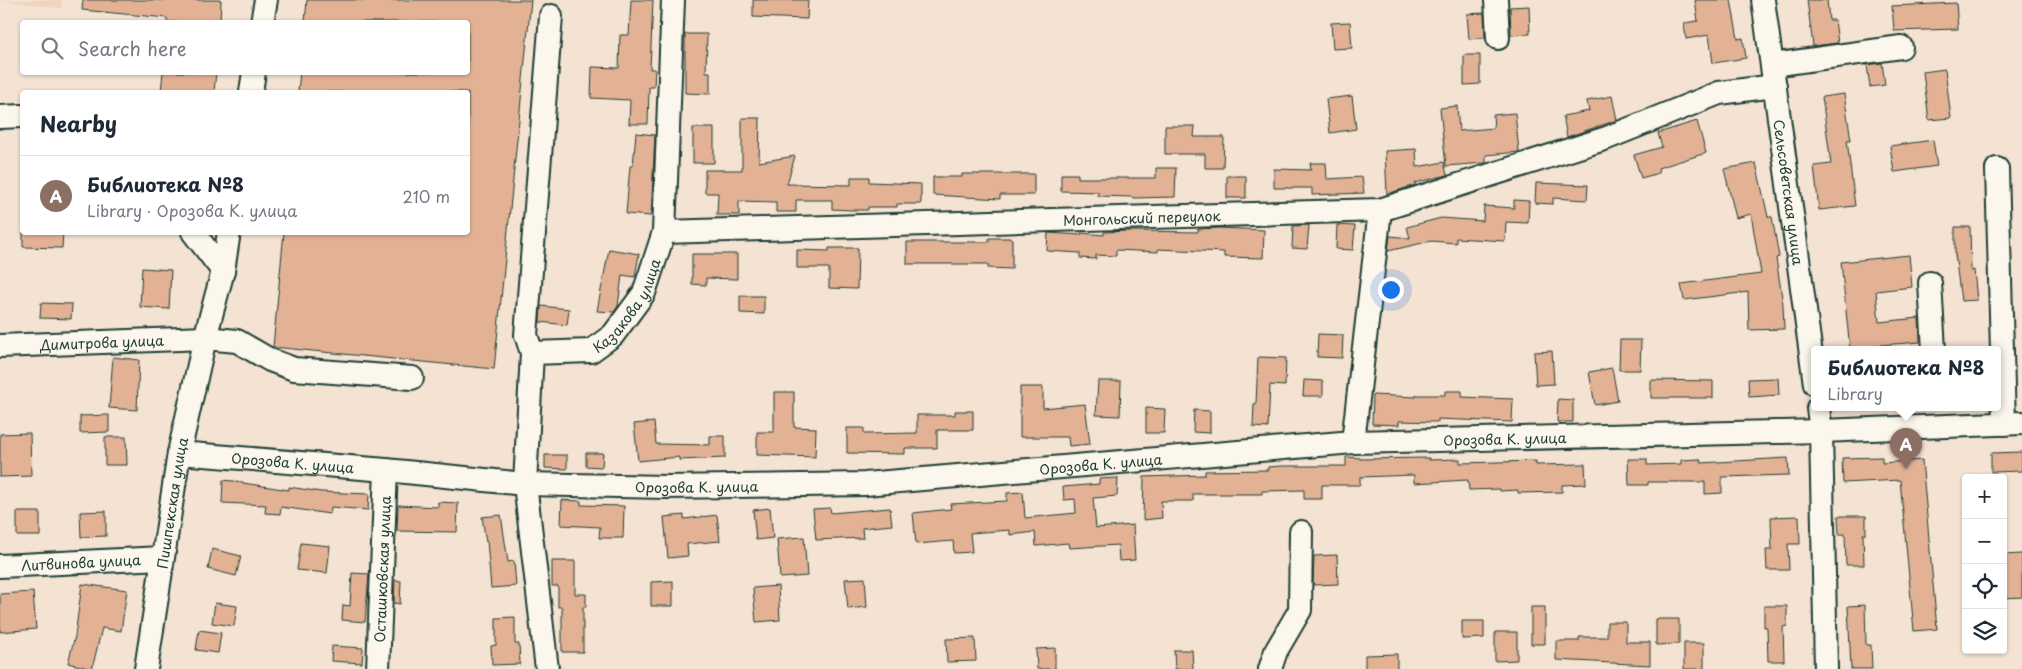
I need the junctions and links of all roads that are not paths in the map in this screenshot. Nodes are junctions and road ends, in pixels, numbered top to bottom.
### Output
1 (266, 0) edge
2 (673, 0) edge
3 (1496, 0) edge
4 (1763, 0) edge
5 (551, 16) dead end
6 (262, 20) edge
7 (1498, 38) dead end
8 (1901, 46) dead end
9 (254, 75) edge
10 (1773, 76) junction
11 (251, 90) edge
12 (20, 116) edge
13 (0, 117) edge
14 (1997, 169) dead end
15 (1380, 210) junction
16 (664, 232) junction
17 (195, 235) edge
18 (229, 235) edge
19 (223, 271) junction
20 (1930, 283) dead end
21 (205, 338) junction
22 (0, 346) edge
23 (1934, 346) edge
24 (532, 353) junction
25 (1811, 355) edge
26 (412, 378) dead end
27 (1818, 411) edge
28 (1939, 416) edge
29 (2013, 423) edge
30 (1821, 431) junction
31 (1353, 442) junction
32 (179, 453) junction
33 (386, 470) junction
34 (525, 484) junction
35 (1301, 532) dead end
36 (162, 558) junction
37 (0, 566) edge
38 (146, 669) edge
39 (378, 669) edge
40 (547, 669) edge
41 (1270, 669) edge
42 (1826, 669) edge

1 - 6 street
2 - 16 street, Казакова улица
3 - 7 street
4 - 10 street, Сельсоветская улица
5 - 24 street
8 - 10 street, Монгольский переулок
9 - 11 street
10 - 15 street, Монгольский переулок
10 - 25 street, Сельсоветская улица
12 - 13 street
14 - 29 street
15 - 16 street, Монгольский переулок
15 - 31 street
16 - 24 street, Казакова улица
17 - 19 street
18 - 19 street, Пишпекская улица
19 - 21 street, Пишпекская улица
20 - 23 street
21 - 22 street, Димитрова улица
21 - 26 street, Димитрова улица
21 - 32 street, Пишпекская улица
24 - 34 street
27 - 30 street
28 - 29 street, Орозова К. улица
28 - 30 street, Орозова К. улица
30 - 31 street, Орозова К. улица
30 - 42 street
31 - 34 street, Орозова К. улица
32 - 33 street, Орозова К. улица
32 - 36 street, Пишпекская улица
33 - 34 street, Орозова К. улица
33 - 39 street, Осташковская улица
34 - 40 street
35 - 41 street
36 - 37 street, Литвинова улица
36 - 38 street, Пишпекская улица

